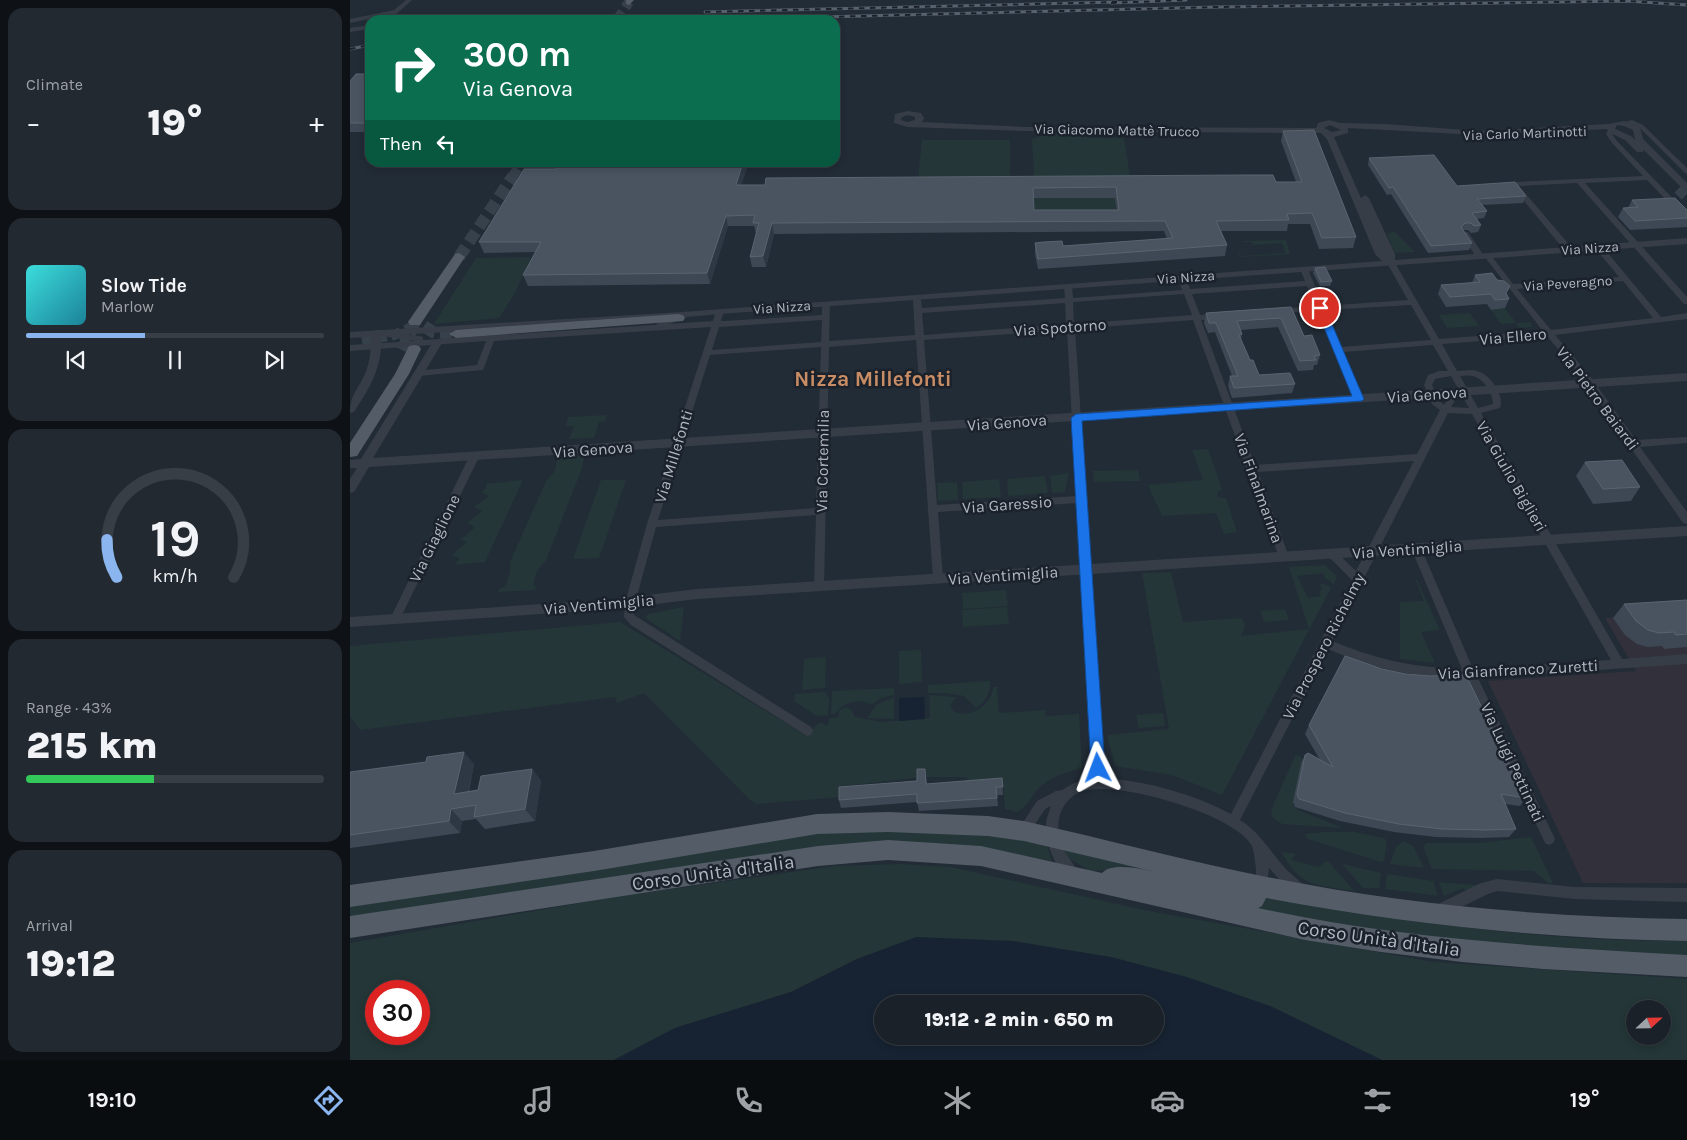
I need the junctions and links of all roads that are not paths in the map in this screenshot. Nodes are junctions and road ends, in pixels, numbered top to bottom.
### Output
1 (409, 0) edge
2 (394, 12) junction
3 (379, 15) edge
4 (391, 15) edge
5 (365, 18) edge
6 (350, 21) edge
7 (365, 28) edge
8 (350, 30) edge
9 (920, 119) junction
10 (1624, 123) junction
11 (912, 124) junction
12 (1341, 130) junction
13 (1323, 131) junction
14 (1612, 131) junction
15 (1635, 140) junction
16 (1687, 172) edge
17 (1649, 178) junction
18 (1579, 181) junction
19 (1682, 188) tunnel mouth
20 (1687, 217) edge
21 (1465, 234) edge
22 (1687, 241) edge
23 (1636, 245) junction
24 (1599, 248) junction
25 (1569, 250) junction
26 (463, 256) tunnel mouth
27 (1484, 256) junction
28 (1391, 263) junction
29 (1304, 269) junction
30 (1182, 278) junction
31 (1625, 279) junction
32 (1310, 283) junction
33 (1068, 287) junction
34 (1511, 288) junction
35 (1187, 292) junction
36 (917, 300) dead end
37 (1069, 300) junction
38 (1413, 302) junction
39 (1687, 302) edge
40 (826, 304) junction
41 (1320, 308) junction
42 (720, 311) junction
43 (918, 311) junction
44 (1274, 312) edge
45 (1226, 315) edge
46 (681, 316) junction
47 (1687, 316) edge
48 (826, 317) junction
49 (1196, 318) junction
50 (1659, 319) junction
51 (715, 324) junction
52 (421, 326) junction
53 (658, 326) junction
54 (1071, 326) junction
55 (376, 333) junction
56 (1549, 333) junction
57 (456, 334) tunnel mouth
58 (350, 335) edge
59 (920, 337) junction
60 (491, 338) junction
61 (362, 341) tunnel mouth
62 (350, 342) edge
63 (1436, 342) junction
64 (435, 343) junction
65 (825, 344) junction
66 (377, 346) junction
67 (350, 348) edge
68 (408, 349) tunnel mouth
69 (1338, 350) junction
70 (706, 353) junction
71 (418, 373) junction
72 (1454, 374) junction
73 (1687, 377) edge
74 (1591, 383) junction
75 (1492, 390) junction
76 (1460, 392) junction
77 (1432, 394) junction
78 (1359, 399) junction
79 (1229, 407) junction
80 (350, 408) edge
81 (1445, 410) junction
82 (1475, 410) junction
83 (1076, 418) junction
84 (926, 427) junction
85 (823, 434) junction
86 (1687, 440) edge
87 (677, 444) junction
88 (1632, 444) junction
89 (351, 451) edge
90 (474, 457) junction
91 (1421, 457) junction
92 (365, 464) junction
93 (1252, 469) junction
94 (350, 490) edge
95 (1081, 499) junction
96 (933, 509) junction
97 (821, 512) junction
98 (1687, 520) edge
99 (652, 524) junction
100 (1687, 531) edge
101 (1548, 539) junction
102 (1416, 548) junction
103 (1373, 551) junction
104 (1331, 554) junction
105 (1284, 557) junction
106 (1086, 569) junction
107 (938, 579) junction
108 (1358, 579) junction
109 (819, 587) junction
110 (630, 603) junction
111 (395, 619) junction
112 (350, 622) edge
113 (1324, 642) junction
114 (1687, 659) edge
115 (1619, 663) junction
116 (1470, 674) junction
117 (807, 731) dead end
118 (1099, 782) junction
119 (1060, 795) junction
120 (1233, 822) junction
121 (1024, 831) junction
122 (1053, 837) junction
123 (1549, 839) dead end
124 (1256, 841) junction
125 (1075, 877) junction
126 (1261, 886) junction
127 (1308, 895) junction
128 (1687, 895) edge
129 (350, 896) edge
130 (1436, 913) junction
131 (350, 927) edge
132 (1687, 930) edge
133 (1687, 966) edge

1 - 2 street
2 - 3 street
2 - 4 street
5 - 6 street
7 - 8 street
9 - 11 street
9 - 11 street, Via Giacomo Mattè Trucco
9 - 13 street, Via Giacomo Mattè Trucco
10 - 14 street
10 - 15 street
10 - 16 street
11 - 13 street, Via Giacomo Mattè Trucco
12 - 13 street, Via Carlo Martinotti
12 - 14 street, Via Carlo Martinotti
12 - 28 street
13 - 28 street
14 - 15 street
14 - 17 street
15 - 19 street
17 - 18 street
17 - 20 street
18 - 23 street
18 - 25 street
21 - 27 street, Via Pietro Baiardi
22 - 23 street, Via Nizza
23 - 24 street, Via Nizza
23 - 39 street
24 - 25 street, Via Nizza
24 - 31 street
25 - 27 street, Via Nizza
26 - 52 main road
27 - 28 street, Via Nizza
27 - 34 street, Via Pietro Baiardi
28 - 29 street, Via Nizza
28 - 38 street, Via Giulio Biglieri
29 - 30 street, Via Nizza
29 - 32 street
30 - 33 street, Via Nizza
30 - 35 street, Via Finalmarina
31 - 34 street, Via Peveragno
31 - 50 street
32 - 35 street
32 - 41 street
33 - 37 street
33 - 40 street, Via Nizza
34 - 56 street, Via Pietro Baiardi
35 - 37 street
35 - 49 street, Via Finalmarina
36 - 43 street
37 - 43 street
37 - 54 street
38 - 41 street
38 - 63 street, Via Giulio Biglieri
40 - 42 street, Via Nizza
40 - 48 street, Via Cortemilia
41 - 44 street
41 - 69 street
42 - 46 street, Via Nizza
42 - 51 street, Via Millefonti
43 - 59 street
45 - 49 street, Via Spotorno
46 - 52 street, Via Nizza
46 - 53 street, Via Nizza
46 - 57 main road
47 - 50 street, Via Ellero
48 - 51 street, Via Nizza
48 - 65 street, Via Cortemilia
49 - 54 street, Via Spotorno
49 - 79 street, Via Finalmarina
50 - 56 street, Via Ellero
51 - 53 street, Via Nizza
51 - 70 street, Via Millefonti
52 - 55 street, Via Nizza
53 - 60 street, Via Nizza
54 - 59 street, Via Spotorno
54 - 83 street
55 - 58 street, Via Nizza
55 - 64 street, Via Nizza
55 - 66 street
56 - 63 street, Via Ellero
56 - 74 street, Via Pietro Baiardi
59 - 65 street, Via Spotorno
59 - 84 street
60 - 64 street, Via Nizza
60 - 71 street
61 - 62 street
63 - 69 street, Via Ellero
63 - 72 street, Via Giulio Biglieri
64 - 66 street, Via Nizza
64 - 71 street
65 - 70 street, Via Spotorno
65 - 85 street, Via Cortemilia
66 - 67 street, Via Nizza
66 - 80 street
68 - 89 main road
69 - 78 street
70 - 87 street, Via Millefonti
71 - 92 street
72 - 75 street
72 - 76 street, Via Giulio Biglieri
72 - 77 street
73 - 74 street, Via Genova
74 - 75 street, Via Genova
74 - 88 street, Via Pietro Baiardi
75 - 76 street, Via Genova
75 - 82 street
76 - 77 street, Via Genova
76 - 81 street, Via Prospero Richelmy
76 - 82 street, Via Giulio Biglieri
77 - 78 street, Via Genova
77 - 81 street
78 - 79 street, Via Genova
79 - 83 street, Via Genova
79 - 93 street, Via Finalmarina
81 - 82 street
81 - 91 street, Via Prospero Richelmy
82 - 101 street, Via Giulio Biglieri
83 - 84 street, Via Genova
83 - 95 street
84 - 85 street, Via Genova
84 - 96 street
85 - 87 street, Via Genova
85 - 97 street, Via Cortemilia
86 - 88 street
87 - 90 street, Via Genova
87 - 99 street, Via Millefonti
88 - 98 street, Via Pietro Baiardi
89 - 92 street, Via Genova
90 - 92 street, Via Genova
90 - 111 street, Via Giaglione
91 - 93 street
91 - 103 street, Via Prospero Richelmy
92 - 94 street
93 - 105 street, Via Finalmarina
95 - 96 street, Via Garessio
95 - 106 street
96 - 107 street
97 - 99 street
97 - 109 street, Via Cortemilia
99 - 110 street, Via Millefonti
100 - 101 street, Via Ventimiglia
101 - 102 street, Via Ventimiglia
101 - 115 street, Via Giulio Biglieri
102 - 103 street, Via Ventimiglia
102 - 116 street, Via Luigi Pettinati
103 - 104 street, Via Ventimiglia
103 - 108 street, Via Prospero Richelmy
104 - 105 street, Via Ventimiglia
104 - 108 street
105 - 106 street, Via Ventimiglia
106 - 107 street, Via Ventimiglia
106 - 118 street
107 - 109 street, Via Ventimiglia
108 - 113 street, Via Prospero Richelmy
109 - 110 street, Via Ventimiglia
110 - 111 street, Via Ventimiglia
110 - 117 street, Via Millefonti
111 - 112 street, Via Ventimiglia
113 - 116 street, Via Gianfranco Zuretti
113 - 120 street, Via Prospero Richelmy
114 - 115 street, Via Gianfranco Zuretti
115 - 116 street, Via Gianfranco Zuretti
116 - 123 street, Via Luigi Pettinati
118 - 119 street
118 - 120 street
119 - 121 street
119 - 122 street
120 - 124 street
121 - 122 main road, Corso Unità d'Italia
121 - 129 main road, Corso Unità d'Italia
122 - 125 street
122 - 126 main road, Corso Unità d'Italia
124 - 126 street
124 - 127 street
125 - 126 main road
125 - 131 main road, Corso Unità d'Italia
125 - 133 main road, Corso Unità d'Italia
126 - 127 main road, Corso Unità d'Italia
127 - 130 main road, Corso Unità d'Italia
128 - 130 street, Corso Unità d'Italia
130 - 132 main road, Corso Unità d'Italia

